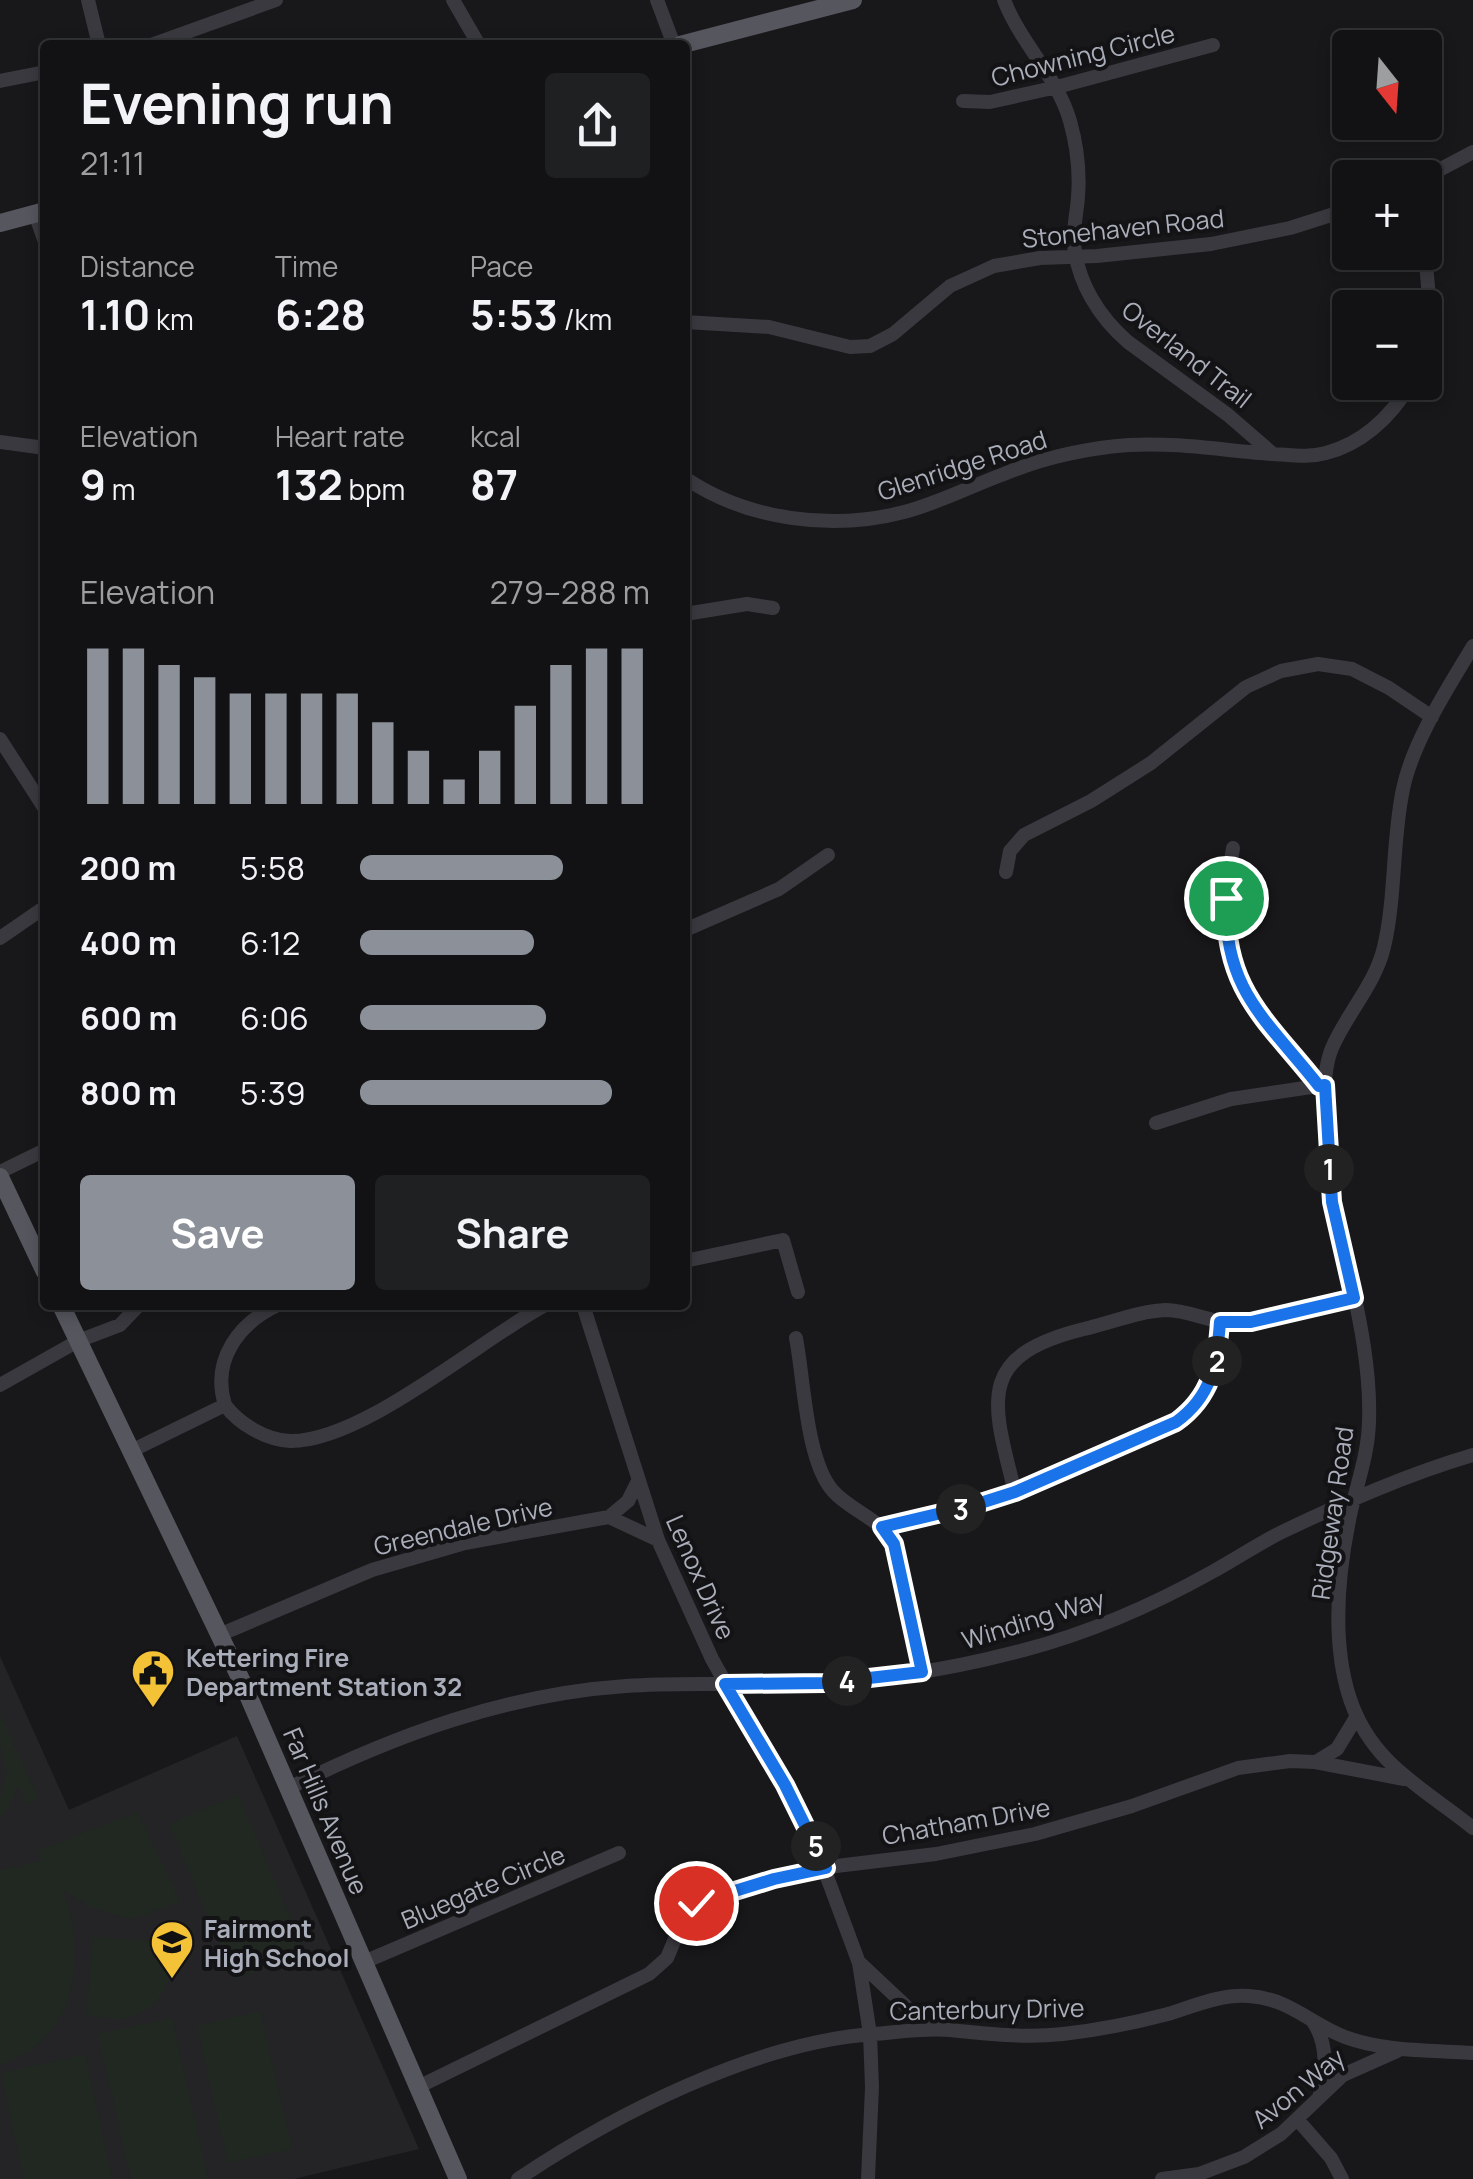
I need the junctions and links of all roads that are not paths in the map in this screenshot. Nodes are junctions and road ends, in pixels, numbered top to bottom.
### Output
1 (88, 0) edge
2 (276, 0) edge
3 (453, 0) edge
4 (656, 0) edge
5 (853, 0) edge
6 (1004, 0) edge
7 (99, 40) edge
8 (165, 40) edge
9 (475, 40) edge
10 (675, 40) edge
11 (690, 42) edge
12 (1213, 45) dead end
13 (40, 73) edge
14 (0, 81) edge
15 (1057, 88) junction
16 (963, 101) dead end
17 (1473, 152) edge
18 (1442, 168) edge
19 (40, 212) edge
20 (1332, 215) edge
21 (0, 223) edge
22 (1077, 256) junction
23 (690, 322) edge
24 (1399, 400) edge
25 (0, 442) edge
26 (40, 447) edge
27 (1273, 454) junction
28 (690, 484) edge
29 (773, 608) dead end
30 (690, 613) edge
31 (1473, 646) edge
32 (1432, 717) junction
33 (0, 739) edge
34 (40, 802) edge
35 (1233, 848) dead end
36 (828, 855) dead end
37 (1006, 872) dead end
38 (40, 910) edge
39 (690, 928) edge
40 (0, 938) edge
41 (1322, 1085) junction
42 (1156, 1123) dead end
43 (40, 1153) edge
44 (0, 1175) edge
45 (690, 1260) edge
46 (40, 1261) edge
47 (798, 1292) dead end
48 (1354, 1298) junction
49 (63, 1310) edge
50 (135, 1310) edge
51 (269, 1310) edge
52 (537, 1310) edge
53 (584, 1310) edge
54 (1220, 1322) junction
55 (796, 1338) dead end
56 (78, 1341) junction
57 (0, 1385) edge
58 (225, 1405) junction
59 (130, 1451) junction
60 (1473, 1455) edge
61 (637, 1483) junction
62 (1015, 1492) junction
63 (1354, 1500) junction
64 (609, 1518) junction
65 (882, 1527) junction
66 (658, 1540) junction
67 (219, 1635) junction
68 (922, 1672) junction
69 (725, 1684) junction
70 (1357, 1716) junction
71 (1316, 1762) junction
72 (1404, 1779) junction
73 (289, 1788) junction
74 (1473, 1828) edge
75 (619, 1853) dead end
76 (826, 1868) junction
77 (364, 1962) junction
78 (860, 1963) junction
79 (1308, 2016) junction
80 (948, 2030) junction
81 (870, 2034) junction
82 (1405, 2049) junction
83 (1473, 2053) edge
84 (418, 2088) junction
85 (1320, 2094) junction
86 (1298, 2118) junction
87 (1193, 2177) edge
88 (458, 2179) edge
89 (518, 2179) edge
90 (868, 2179) edge
91 (1162, 2179) edge
92 (1342, 2179) edge

1 - 7 street
2 - 8 street
3 - 9 street
4 - 10 street
5 - 11 main road
6 - 15 street, Overland Trail
12 - 15 street, Chowning Circle
13 - 14 street
15 - 16 street, Chowning Circle
15 - 22 street, Overland Trail
17 - 18 street
19 - 21 main road
20 - 22 street, Stonehaven Road
22 - 23 street, Stonehaven Road
22 - 27 street, Overland Trail
24 - 27 street, Glenridge Road
25 - 26 street
27 - 28 street, Glenridge Road
29 - 30 street
31 - 32 street, Ridgeway Road
32 - 37 street
32 - 41 street, Ridgeway Road
33 - 34 street
35 - 41 street
36 - 39 street
38 - 40 street
41 - 42 street
41 - 48 street, Ridgeway Road
43 - 44 street
44 - 46 main road
45 - 47 street
48 - 54 street
48 - 63 street, Ridgeway Road
49 - 56 main road, Far Hills Avenue
50 - 56 street
51 - 58 street
52 - 58 street
53 - 61 street, Lenox Drive
54 - 62 street
54 - 62 street
55 - 65 street
56 - 57 street
56 - 59 main road, Far Hills Avenue
58 - 59 street
59 - 67 main road, Far Hills Avenue
60 - 63 street, Winding Way
61 - 64 street
61 - 66 street, Lenox Drive
62 - 65 street
63 - 68 street, Winding Way
63 - 70 street, Ridgeway Road
64 - 66 street
64 - 67 street, Greendale Drive
65 - 68 street
66 - 69 street, Lenox Drive
67 - 73 main road, Far Hills Avenue
68 - 69 street, Winding Way
69 - 73 street, Winding Way
69 - 76 street, Lenox Drive
70 - 71 street
70 - 72 street, Ridgeway Road
71 - 72 street, Chatham Drive
71 - 76 street, Chatham Drive
72 - 74 street, Ridgeway Road
73 - 77 main road, Far Hills Avenue
75 - 77 street, Bluegate Circle
76 - 78 street, Lenox Drive
76 - 84 street, Chatham Drive
77 - 84 main road, Far Hills Avenue
78 - 80 street, Lenox Drive
78 - 81 street, Lenox Drive
79 - 80 street, Canterbury Drive
79 - 82 street, Canterbury Drive
79 - 85 street
80 - 81 street, Canterbury Drive
81 - 89 street, Canterbury Drive
81 - 90 street, Lenox Drive
82 - 83 street, Canterbury Drive
82 - 85 street, Avon Way
84 - 88 main road, Far Hills Avenue
85 - 86 street, Avon Way
86 - 87 street, Avon Way
86 - 92 street
87 - 91 street, Avon Way

